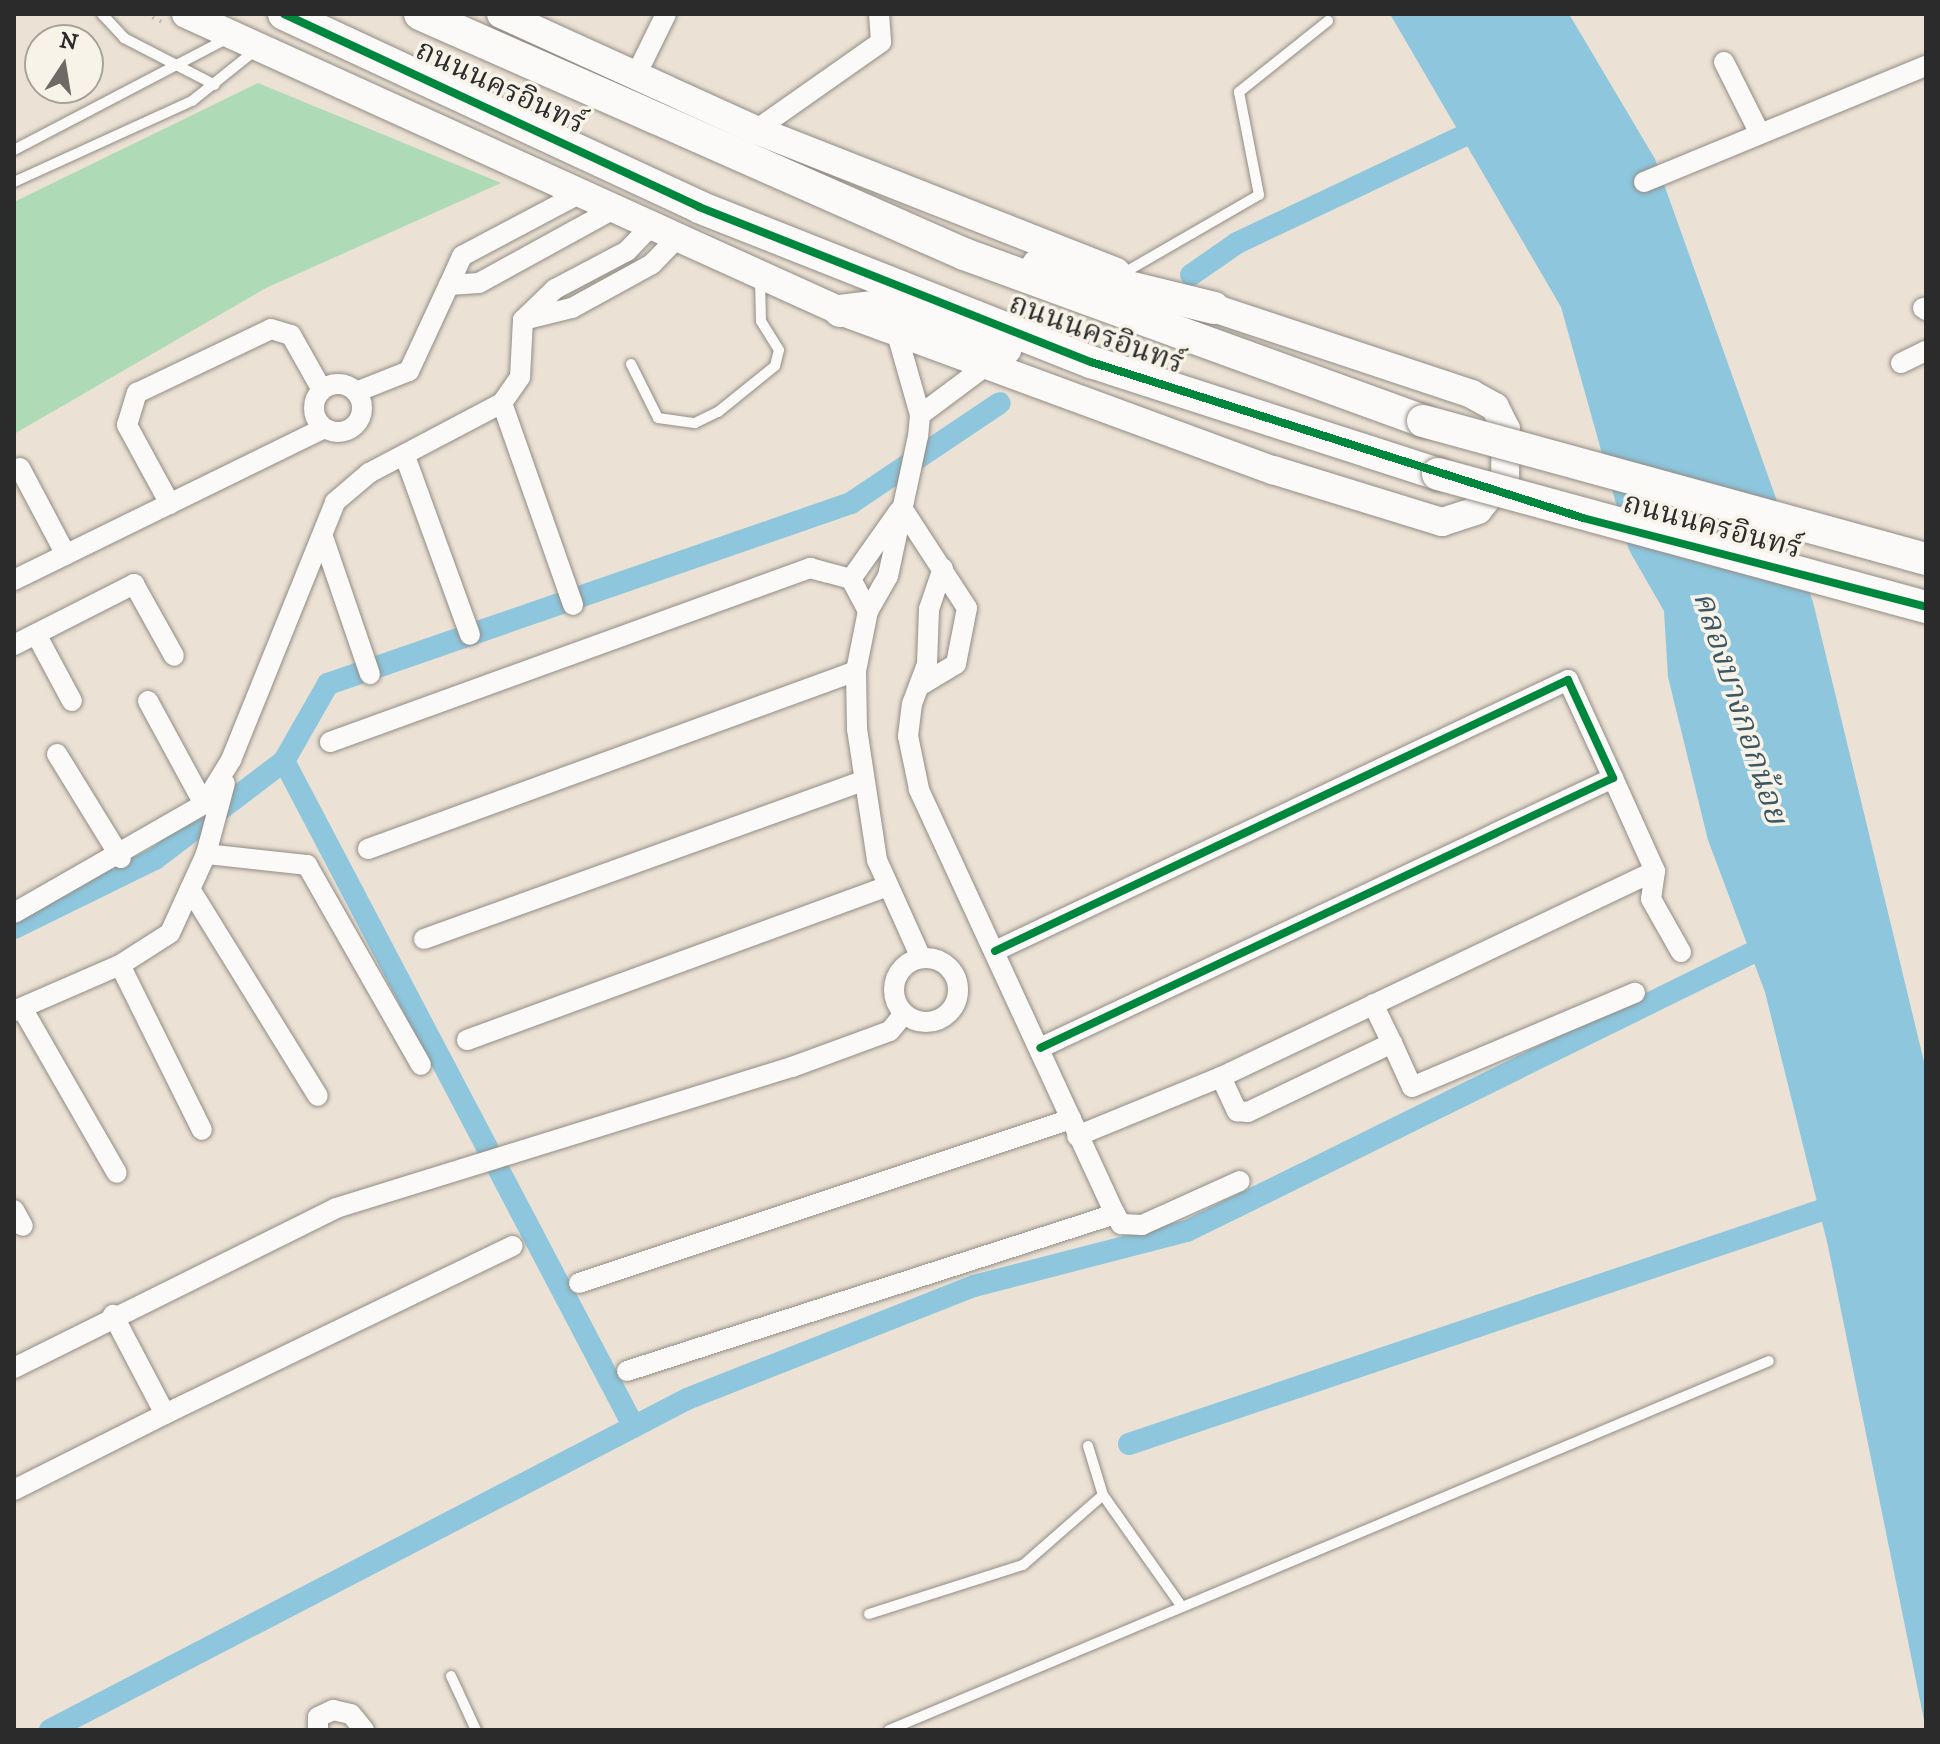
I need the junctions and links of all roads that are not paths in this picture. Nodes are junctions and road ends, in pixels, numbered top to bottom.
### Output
1 (102, 14) edge
2 (186, 14) edge
3 (284, 14) edge
4 (420, 14) edge
5 (501, 14) edge
6 (666, 14) edge
7 (879, 14) edge
8 (1328, 21) dead end
9 (233, 36) junction
10 (259, 48) junction
11 (1724, 62) dead end
12 (185, 64) junction
13 (1926, 66) edge
14 (636, 75) junction
15 (215, 85) junction
16 (756, 130) junction
17 (1760, 134) junction
18 (14, 150) edge
19 (14, 182) edge
20 (1644, 182) dead end
21 (577, 195) junction
22 (610, 211) junction
23 (649, 228) junction
24 (675, 240) junction
25 (964, 254) junction
26 (1122, 274) junction
27 (760, 277) junction
28 (449, 285) junction
29 (1214, 308) junction
30 (840, 311) junction
31 (523, 320) junction
32 (897, 334) junction
33 (1926, 351) edge
34 (1091, 362) junction
35 (1901, 363) dead end
36 (631, 364) dead end
37 (987, 365) junction
38 (322, 390) junction
39 (356, 392) junction
40 (502, 403) junction
41 (920, 415) junction
42 (324, 428) junction
43 (406, 459) junction
44 (20, 468) dead end
45 (170, 504) junction
46 (902, 508) junction
47 (323, 537) junction
48 (66, 555) junction
49 (1926, 559) edge
50 (943, 568) junction
51 (851, 579) junction
52 (14, 580) edge
53 (573, 605) dead end
54 (1926, 607) edge
55 (868, 611) junction
56 (36, 634) junction
57 (470, 635) dead end
58 (14, 645) edge
59 (174, 656) dead end
60 (856, 671) junction
61 (370, 674) dead end
62 (921, 685) junction
63 (72, 701) dead end
64 (148, 701) dead end
65 (330, 742) dead end
66 (57, 754) dead end
67 (231, 760) junction
68 (1613, 778) junction
69 (860, 782) junction
70 (204, 804) junction
71 (368, 849) dead end
72 (206, 854) junction
73 (121, 858) junction
74 (1655, 871) junction
75 (888, 886) junction
76 (190, 889) junction
77 (17, 905) edge
78 (424, 939) dead end
79 (995, 951) junction
80 (1681, 952) dead end
81 (921, 958) junction
82 (120, 965) junction
83 (1635, 993) dead end
84 (1373, 1004) junction
85 (18, 1010) edge
86 (904, 1014) junction
87 (467, 1040) dead end
88 (1392, 1043) junction
89 (1040, 1048) junction
90 (421, 1065) dead end
91 (1221, 1077) junction
92 (318, 1096) dead end
93 (1074, 1127) junction
94 (202, 1130) dead end
95 (117, 1173) dead end
96 (1240, 1181) dead end
97 (1115, 1214) junction
98 (513, 1246) dead end
99 (579, 1283) dead end
100 (113, 1315) junction
101 (1769, 1361) dead end
102 (14, 1368) edge
103 (627, 1371) dead end
104 (165, 1414) junction
105 (1088, 1446) dead end
106 (14, 1490) edge
107 (1103, 1495) junction
108 (1180, 1604) junction
109 (869, 1614) dead end
110 (451, 1676) dead end
111 (318, 1730) edge
112 (364, 1730) edge
113 (476, 1730) edge
114 (889, 1730) edge

1 - 12 lane
2 - 9 main road
3 - 34 main road, ถนนนครอินทร์
4 - 25 main road, ถนนนครอินทร์
5 - 14 main road
6 - 14 street
7 - 16 street
8 - 26 lane
9 - 10 main road
9 - 12 lane
10 - 15 lane
10 - 21 main road
11 - 17 street
12 - 15 lane
12 - 18 lane
13 - 17 street
14 - 16 main road
15 - 19 lane
16 - 26 main road
17 - 20 street
21 - 22 main road
21 - 28 street
22 - 23 main road
22 - 28 street
23 - 24 main road
23 - 31 street
24 - 27 main road
24 - 31 street
25 - 29 main road
25 - 49 main road, ถนนนครอินทร์, bridge
26 - 29 main road
27 - 30 main road
27 - 36 lane
28 - 39 street
29 - 37 main road
30 - 32 main road
30 - 34 main road
31 - 40 street
32 - 37 main road
32 - 41 street
33 - 35 street
34 - 54 main road, ถนนนครอินทร์, bridge
37 - 41 street
38 - 39 street
38 - 42 street
38 - 45 street
39 - 42 street
40 - 43 street
40 - 53 street
41 - 46 street
42 - 45 street
43 - 47 street
43 - 57 street
44 - 48 street
45 - 48 street
46 - 50 street
46 - 51 street
46 - 55 street
47 - 61 street
47 - 67 street
48 - 52 street
50 - 62 street
50 - 62 street
51 - 55 street
51 - 65 street
55 - 60 street
56 - 58 street
56 - 59 street
56 - 63 street
60 - 69 street
60 - 71 street
62 - 79 street
64 - 70 street
66 - 73 street
67 - 70 street
67 - 72 street
68 - 74 street
68 - 79 street
68 - 89 street
69 - 75 street
69 - 78 street
70 - 73 street
72 - 76 street
72 - 90 street
73 - 77 street
74 - 80 street
74 - 84 street
75 - 81 street
75 - 87 street
76 - 82 street
76 - 92 street
79 - 89 street
81 - 86 street
81 - 86 street
82 - 85 street
82 - 94 street
83 - 88 street
84 - 88 street
84 - 91 street
85 - 95 street
86 - 100 street
88 - 91 street
89 - 93 street
91 - 93 street
93 - 97 street
93 - 99 street
96 - 97 street
97 - 103 street
98 - 104 street
100 - 102 street
100 - 104 street
101 - 108 lane
104 - 106 street
105 - 107 lane
107 - 108 lane
107 - 109 lane
108 - 114 lane
110 - 113 lane
111 - 112 street

